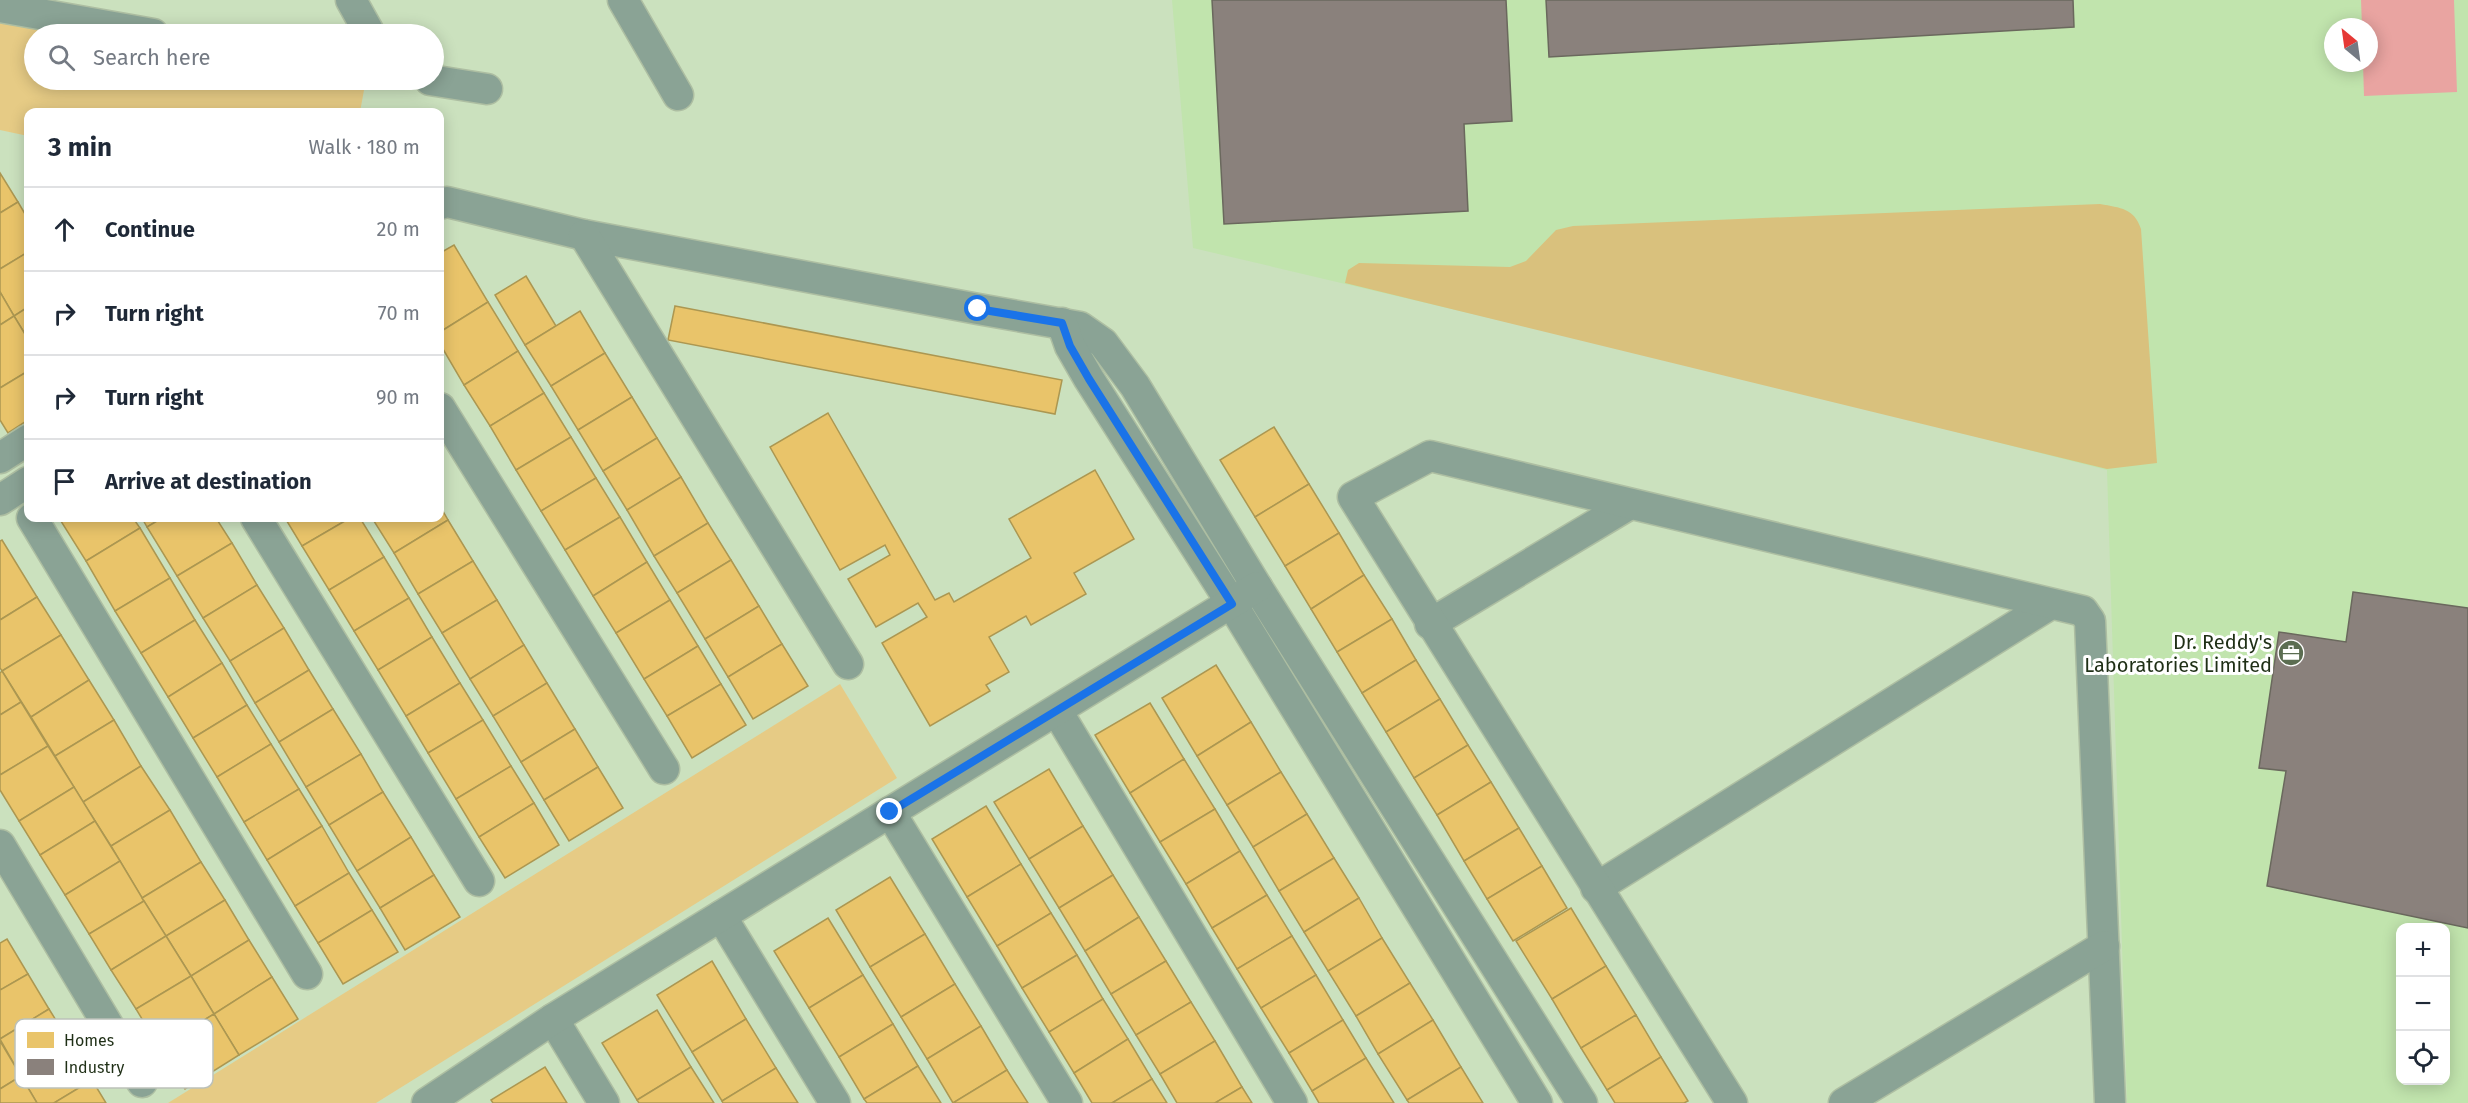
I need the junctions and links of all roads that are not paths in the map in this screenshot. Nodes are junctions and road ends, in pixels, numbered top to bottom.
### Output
1 (351, 0) edge
2 (624, 0) edge
3 (0, 7) edge
4 (96, 24) edge
5 (364, 24) edge
6 (444, 82) edge
7 (488, 89) dead end
8 (678, 95) dead end
9 (444, 206) edge
10 (584, 235) junction
11 (1062, 323) junction
12 (444, 414) edge
13 (24, 443) edge
14 (0, 458) edge
15 (1630, 504) junction
16 (34, 522) edge
17 (258, 522) edge
18 (1257, 587) junction
19 (1232, 604) junction
20 (2049, 605) junction
21 (1430, 624) junction
22 (848, 664) dead end
23 (1057, 711) junction
24 (664, 769) dead end
25 (890, 812) junction
26 (0, 845) edge
27 (479, 881) dead end
28 (1596, 888) junction
29 (722, 916) junction
30 (2104, 946) junction
31 (307, 974) dead end
32 (104, 1019) edge
33 (553, 1019) junction
34 (427, 1103) edge
35 (604, 1103) edge
36 (835, 1103) edge
37 (1067, 1103) edge
38 (1292, 1103) edge
39 (1537, 1103) edge
40 (1582, 1103) edge
41 (1732, 1103) edge
42 (1845, 1103) edge
43 (2110, 1103) edge

1 - 5 street
2 - 8 street
3 - 4 street
6 - 7 street
9 - 10 street
10 - 11 street
10 - 22 street
11 - 18 street
11 - 19 street
12 - 24 street
13 - 14 street
15 - 20 street
15 - 21 street
15 - 21 street
16 - 31 street
17 - 27 street
18 - 19 street
18 - 40 street
19 - 23 street
19 - 39 street
20 - 28 street
20 - 30 street
21 - 28 street
23 - 25 street
23 - 38 street
25 - 29 street
25 - 37 street
26 - 32 street
28 - 41 street
29 - 33 street
29 - 36 street
30 - 42 street
30 - 43 street
33 - 34 street
33 - 35 street

